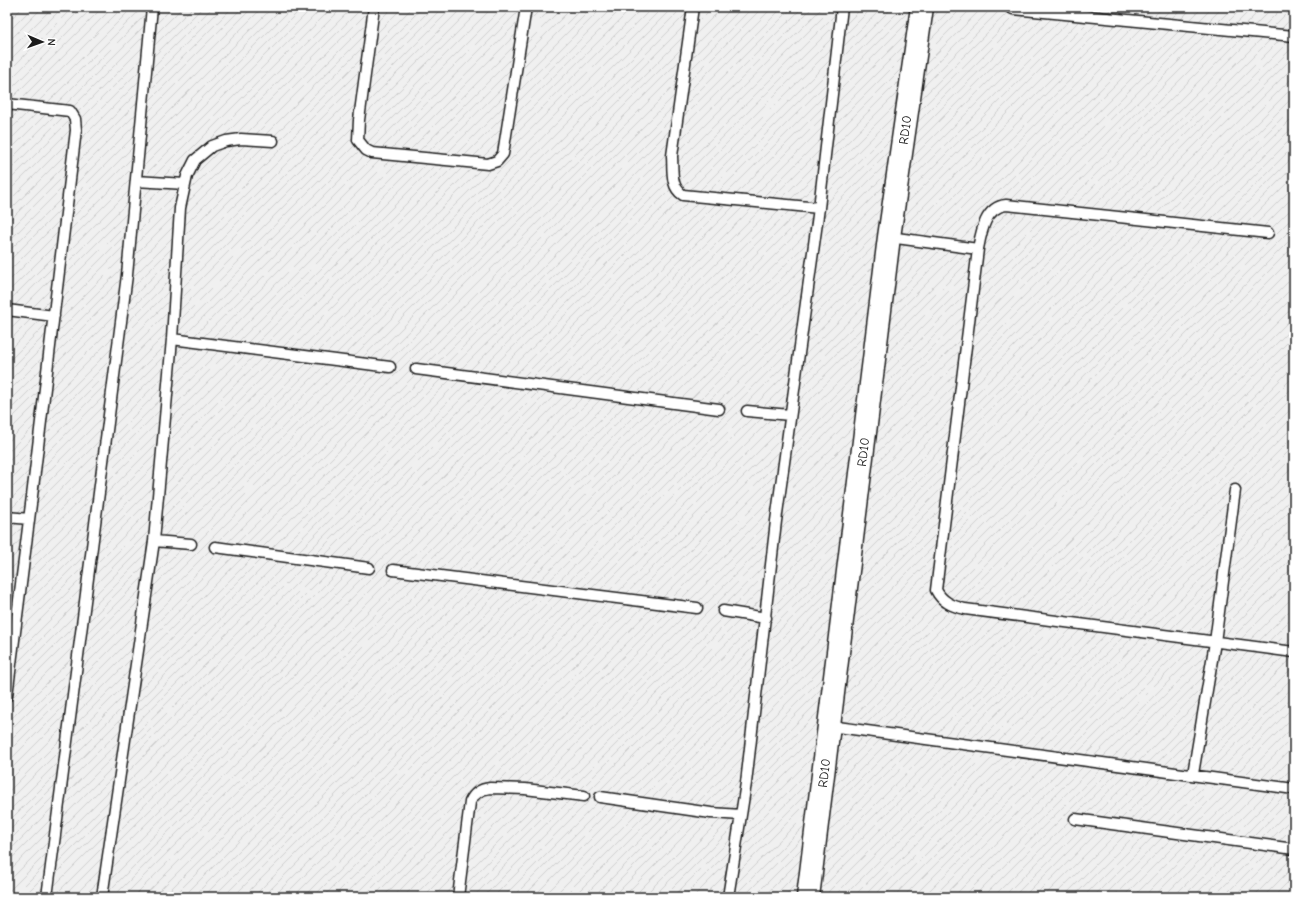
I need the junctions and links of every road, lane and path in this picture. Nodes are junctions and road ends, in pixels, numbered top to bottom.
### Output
1 (152, 7) edge
2 (374, 7) edge
3 (526, 7) edge
4 (692, 7) edge
5 (842, 7) edge
6 (922, 7) edge
7 (1009, 7) edge
8 (1294, 36) edge
9 (7, 104) edge
10 (273, 141) dead end
11 (136, 180) junction
12 (185, 184) junction
13 (819, 208) junction
14 (1268, 233) dead end
15 (889, 237) junction
16 (978, 249) junction
17 (7, 310) edge
18 (54, 316) junction
19 (172, 339) junction
20 (390, 367) dead end
21 (416, 369) dead end
22 (719, 409) dead end
23 (747, 411) dead end
24 (790, 415) junction
25 (1235, 490) dead end
26 (7, 517) edge
27 (29, 519) junction
28 (154, 541) junction
29 (191, 544) dead end
30 (215, 547) dead end
31 (369, 568) dead end
32 (393, 570) dead end
33 (697, 608) dead end
34 (723, 611) dead end
35 (766, 618) junction
36 (1215, 642) junction
37 (1294, 652) edge
38 (7, 696) edge
39 (830, 726) junction
40 (1193, 774) junction
41 (1294, 789) edge
42 (584, 796) dead end
43 (600, 797) dead end
44 (741, 814) junction
45 (1075, 819) dead end
46 (1294, 849) edge
47 (47, 897) edge
48 (102, 897) edge
49 (458, 897) edge
50 (728, 897) edge
51 (808, 897) edge

1 - 11 lane
2 - 3 lane
4 - 13 lane
5 - 13 lane
6 - 15 street, RD10
7 - 8 lane
9 - 18 lane
10 - 12 lane
11 - 12 lane
11 - 47 lane
12 - 19 lane
13 - 24 lane
14 - 16 lane
15 - 16 lane
15 - 39 street, RD10
16 - 36 lane
17 - 18 lane
18 - 27 lane
19 - 20 lane
19 - 28 lane
21 - 22 lane
23 - 24 lane
24 - 35 lane
25 - 36 lane
26 - 27 lane
27 - 38 lane
28 - 29 lane
28 - 48 lane
30 - 31 lane
32 - 33 lane
34 - 35 lane
35 - 44 lane
36 - 37 lane
36 - 40 lane
39 - 40 lane
39 - 51 street, RD10
40 - 41 lane
42 - 49 lane
43 - 44 lane
44 - 50 lane
45 - 46 lane

